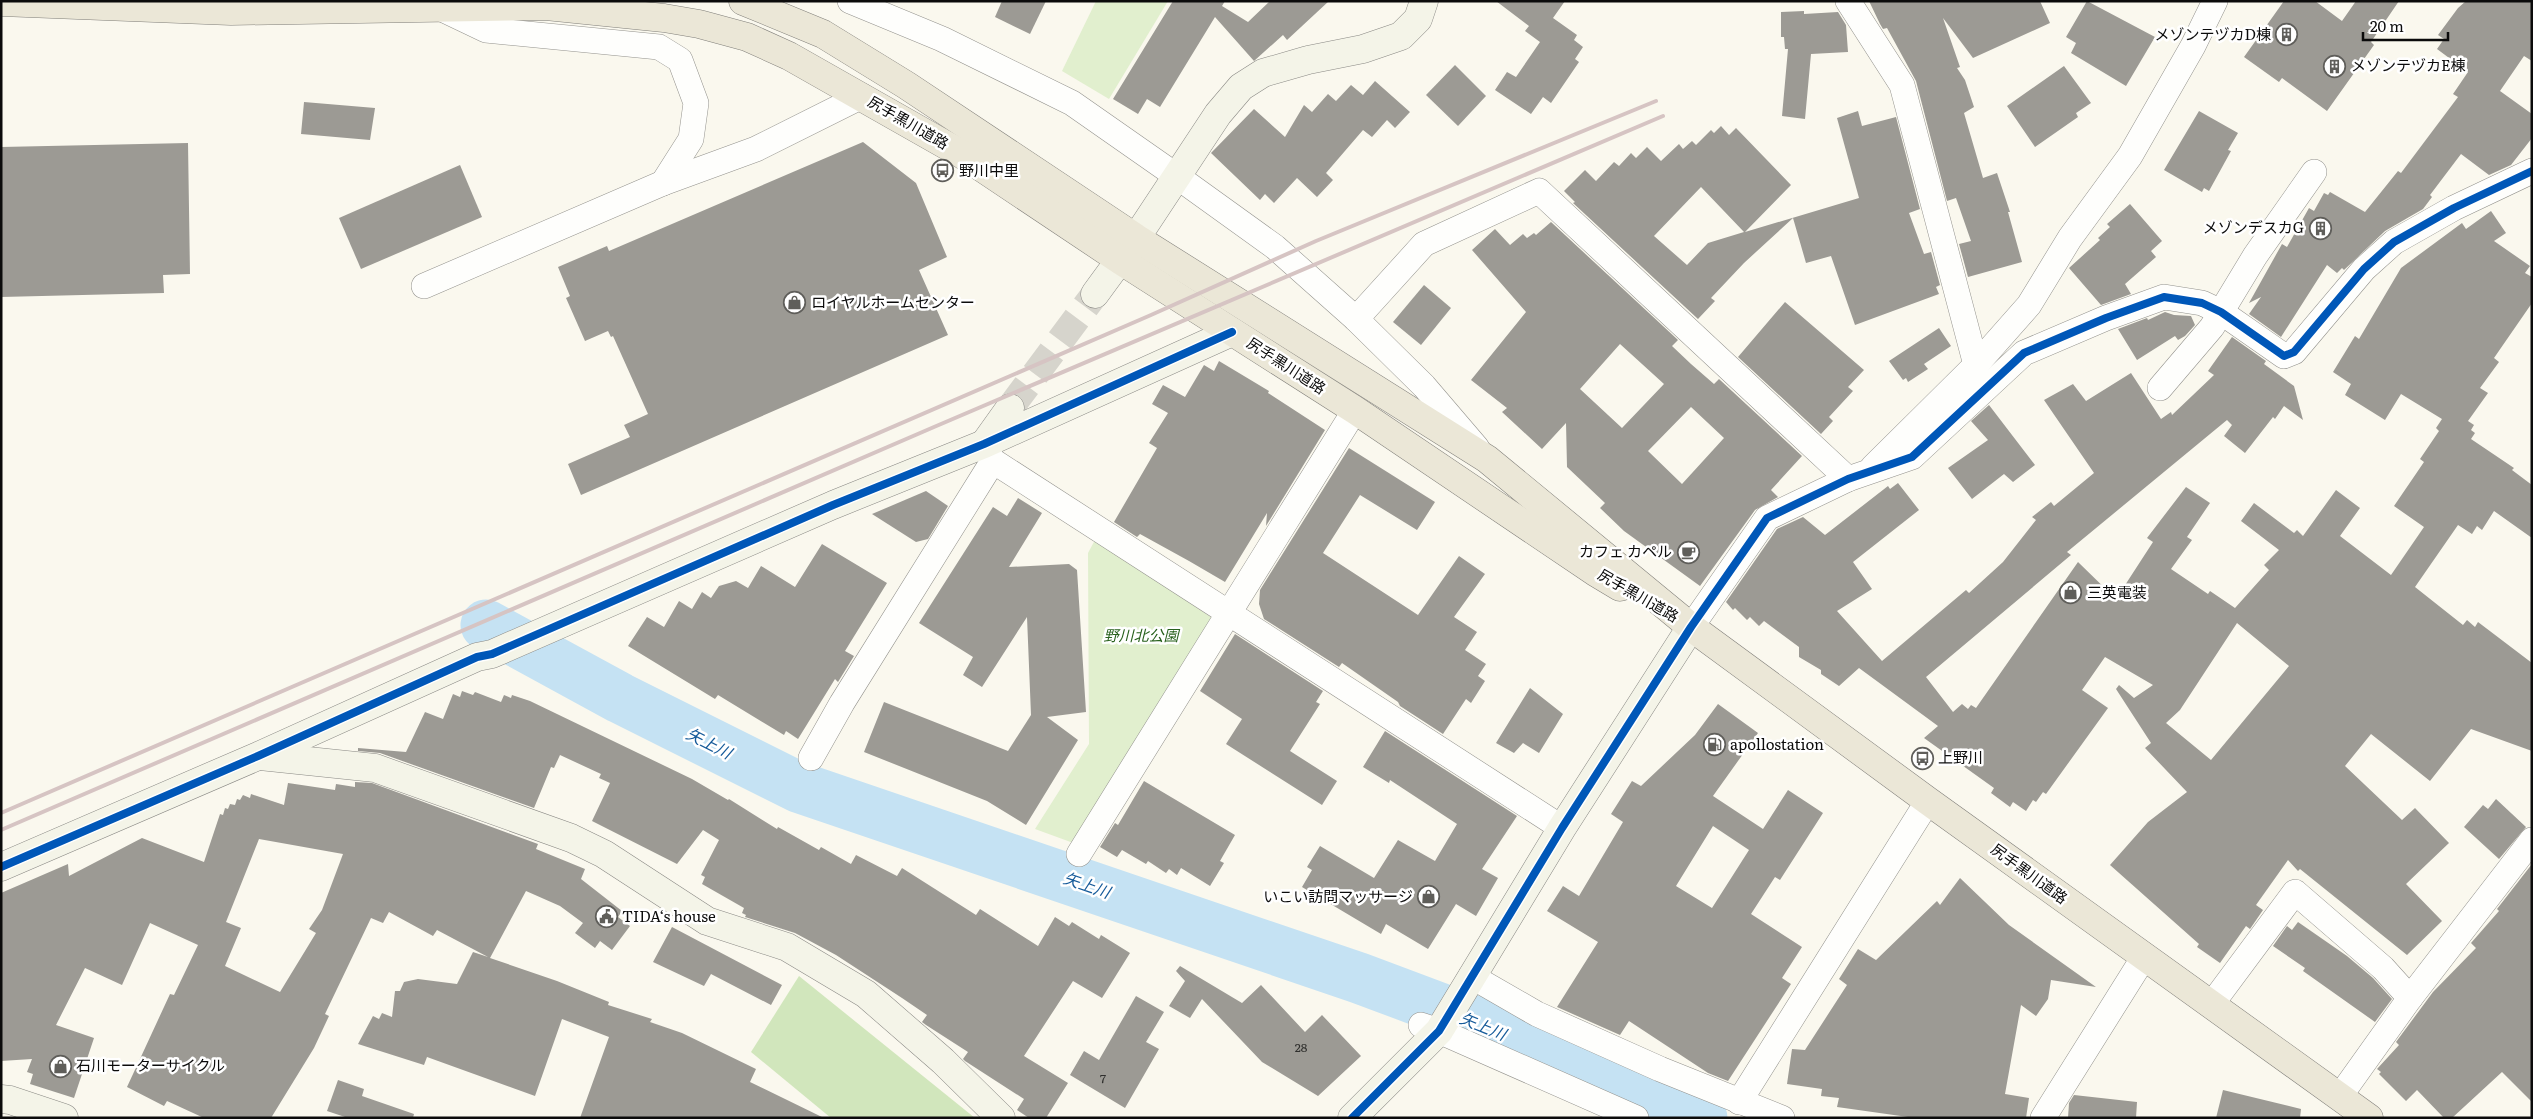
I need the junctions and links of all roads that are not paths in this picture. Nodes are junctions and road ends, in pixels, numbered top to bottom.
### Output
1 (743, 1) edge
2 (850, 1) edge
3 (1424, 1) edge
4 (1848, 1) edge
5 (2215, 1) edge
6 (1, 2) edge
7 (442, 9) junction
8 (862, 96) junction
9 (2532, 171) edge
10 (2314, 172) dead end
11 (1176, 175) junction
12 (663, 183) junction
13 (1136, 238) junction
14 (1120, 260) junction
15 (424, 286) dead end
16 (1095, 294) tunnel mouth
17 (2221, 312) junction
18 (1356, 320) junction
19 (1232, 332) junction
20 (1976, 365) junction
21 (2160, 388) dead end
22 (1010, 408) tunnel mouth
23 (1355, 410) junction
24 (988, 452) junction
25 (1487, 459) junction
26 (1857, 477) junction
27 (1228, 613) junction
28 (1691, 627) junction
29 (258, 756) junction
30 (811, 758) dead end
31 (1928, 801) junction
32 (1562, 828) junction
33 (2532, 840) edge
34 (1079, 854) dead end
35 (1, 867) edge
36 (2144, 957) junction
37 (1471, 976) junction
38 (2410, 998) junction
39 (2211, 1005) junction
40 (1430, 1028) junction
41 (2340, 1096) junction
42 (1, 1100) edge
43 (1739, 1102) junction
44 (64, 1118) edge
45 (1001, 1118) edge
46 (1352, 1118) edge
47 (1636, 1118) edge
48 (1782, 1118) edge
49 (2043, 1118) edge
50 (2369, 1118) edge

1 - 13 main road, 尻手黒川道路
2 - 11 street
3 - 11 street
4 - 20 street
5 - 20 street
6 - 7 main road, 尻手黒川道路
7 - 8 main road, 尻手黒川道路
7 - 12 street
8 - 12 street
8 - 14 main road, 尻手黒川道路
9 - 17 street
10 - 17 street
11 - 13 street
11 - 18 street
12 - 15 street
13 - 14 street
13 - 25 main road, 尻手黒川道路
14 - 16 street
14 - 19 main road, 尻手黒川道路
17 - 21 street
17 - 26 street
18 - 25 street
18 - 26 street
19 - 23 main road, 尻手黒川道路
19 - 24 street
20 - 26 street
22 - 24 street
23 - 27 street
23 - 28 main road, 尻手黒川道路
24 - 27 street
24 - 29 street
24 - 30 street
25 - 28 main road, 尻手黒川道路
26 - 28 street
27 - 32 street
27 - 34 street
28 - 31 main road, 尻手黒川道路
28 - 32 street
29 - 35 street
29 - 45 street
31 - 36 main road, 尻手黒川道路
31 - 43 street
32 - 37 street
33 - 38 street
36 - 39 main road, 尻手黒川道路
36 - 49 street
37 - 40 street
37 - 43 street
38 - 39 street
38 - 41 street
39 - 41 main road, 尻手黒川道路
40 - 46 street
40 - 47 street
41 - 50 main road, 尻手黒川道路
42 - 44 street
43 - 48 street

